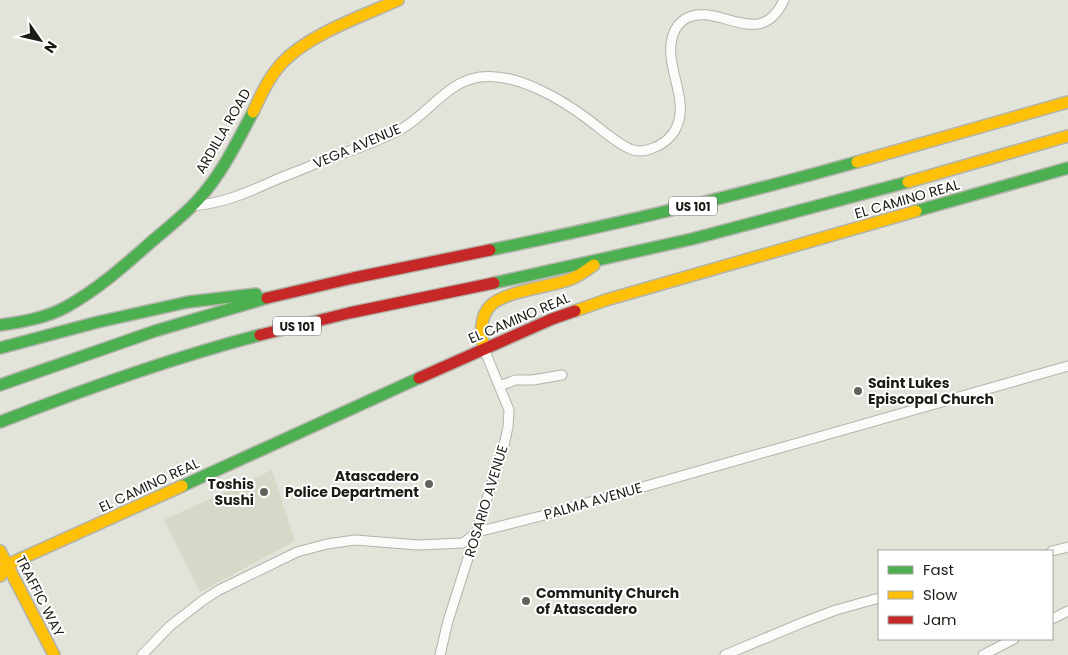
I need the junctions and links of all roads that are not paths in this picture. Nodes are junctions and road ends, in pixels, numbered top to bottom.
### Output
1 (398, 0) edge
2 (784, 0) edge
3 (1068, 102) edge
4 (1068, 136) edge
5 (1068, 168) edge
6 (193, 206) junction
7 (602, 260) junction
8 (312, 287) junction
9 (0, 325) edge
10 (0, 348) edge
11 (484, 349) junction
12 (1068, 366) edge
13 (562, 375) dead end
14 (0, 385) edge
15 (500, 386) junction
16 (0, 422) edge
17 (477, 532) junction
18 (1068, 547) edge
19 (0, 551) edge
20 (1053, 551) edge
21 (4, 565) edge
22 (0, 576) edge
23 (878, 598) edge
24 (1068, 611) edge
25 (1053, 618) edge
26 (1012, 640) edge
27 (54, 655) edge
28 (142, 655) edge
29 (440, 655) edge
30 (725, 655) edge
31 (983, 655) edge

1 - 6 main road, ARDILLA ROAD
2 - 6 street, VEGA AVENUE
3 - 8 main road, US 101
4 - 7 main road, EL CAMINO REAL / US 101
5 - 11 main road, EL CAMINO REAL
6 - 9 main road, ARDILLA ROAD
7 - 11 main road
7 - 16 main road, EL CAMINO REAL / US 101
8 - 10 main road
8 - 14 main road, US 101
11 - 15 street, ROSARIO AVENUE
11 - 21 main road, EL CAMINO REAL
12 - 17 street, PALMA AVENUE
13 - 15 street
15 - 17 street, ROSARIO AVENUE
17 - 28 street, PALMA AVENUE
17 - 29 street, ROSARIO AVENUE
18 - 20 street
19 - 21 main road, TRAFFIC WAY
21 - 22 main road
21 - 27 main road, TRAFFIC WAY
23 - 30 street
24 - 25 street
26 - 31 street

